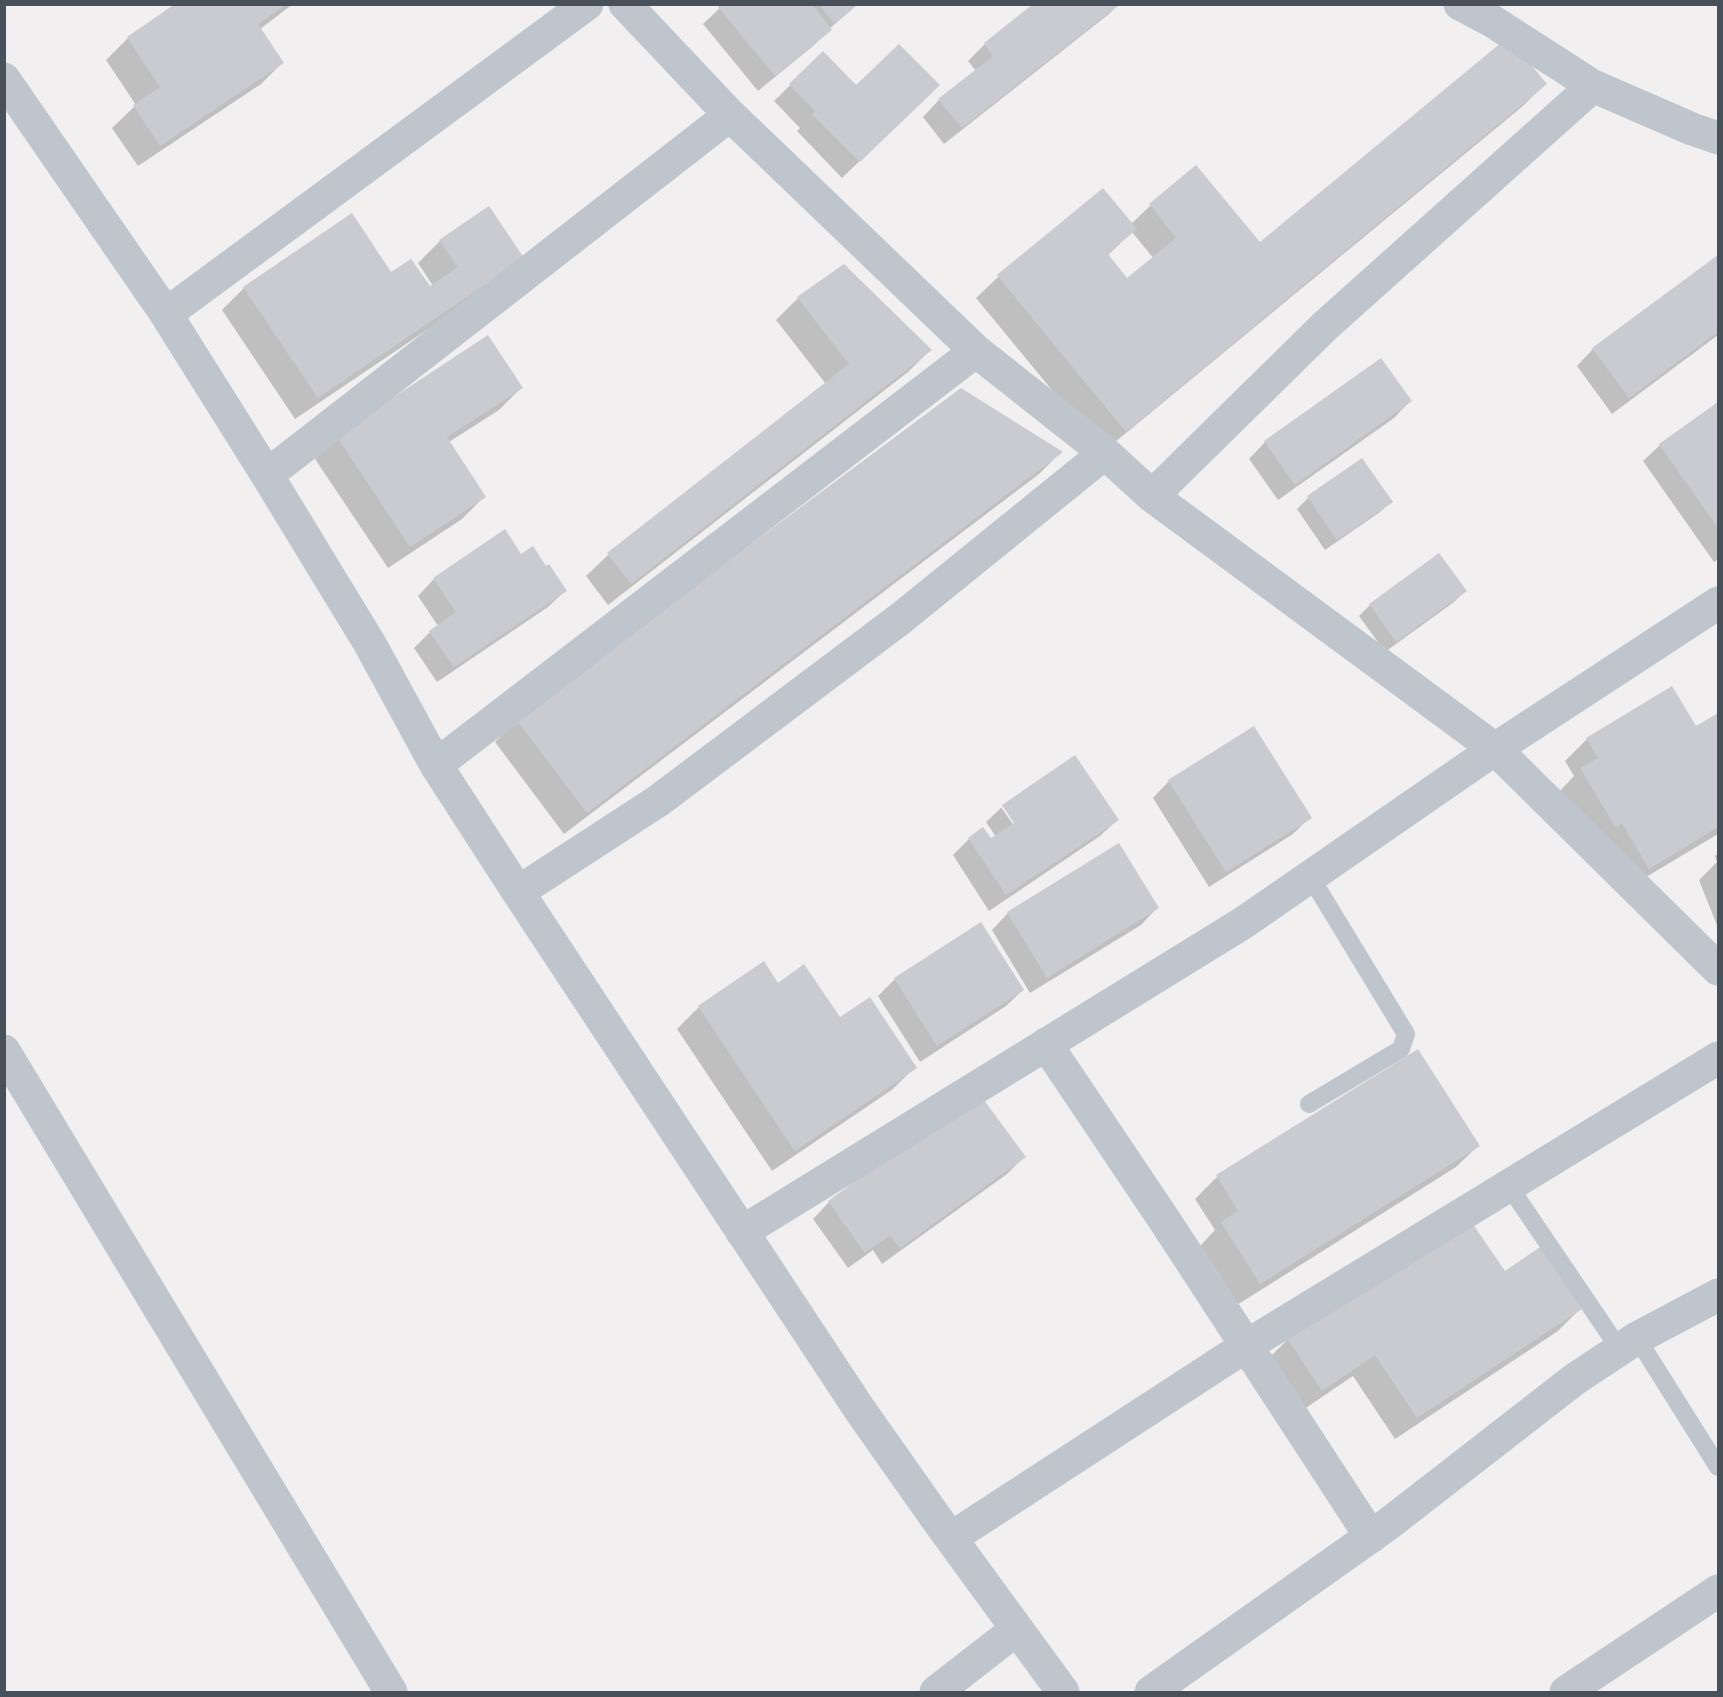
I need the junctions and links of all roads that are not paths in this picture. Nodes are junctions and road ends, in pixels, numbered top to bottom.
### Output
1 (587, 4) edge
2 (625, 4) edge
3 (1460, 4) edge
4 (4, 79) edge
5 (1593, 86) junction
6 (730, 115) junction
7 (1719, 138) edge
8 (165, 314) junction
9 (976, 351) junction
10 (1105, 453) junction
11 (267, 475) junction
12 (1152, 496) junction
13 (1719, 603) edge
14 (1495, 749) junction
15 (436, 765) junction
16 (1310, 876) junction
17 (518, 892) junction
18 (1719, 969) edge
19 (1046, 1044) junction
20 (4, 1051) edge
21 (1719, 1058) edge
22 (1309, 1104) dead end
23 (1509, 1186) junction
24 (742, 1232) junction
25 (1719, 1295) edge
26 (1629, 1344) junction
27 (1246, 1346) junction
28 (1719, 1467) edge
29 (1371, 1536) junction
30 (951, 1538) junction
31 (1719, 1591) edge
32 (1017, 1629) junction
33 (391, 1692) edge
34 (936, 1692) edge
35 (1063, 1692) edge
36 (1151, 1692) edge
37 (1566, 1692) edge

1 - 8 street
2 - 6 street
3 - 5 street
4 - 8 street
5 - 7 street
5 - 12 street
6 - 9 street
6 - 11 street
8 - 11 street
9 - 10 street
9 - 15 street
10 - 12 street
10 - 17 street
11 - 15 street
12 - 14 street
13 - 14 street
14 - 16 street
14 - 18 street
15 - 17 street
16 - 19 street
16 - 22 lane
17 - 24 street
19 - 24 street
19 - 27 street
20 - 33 street
21 - 23 street
23 - 26 lane
23 - 27 street
24 - 30 street
25 - 26 street
26 - 28 lane
26 - 29 street
27 - 29 street
27 - 30 street
29 - 36 street
30 - 32 street
31 - 37 street
32 - 34 street
32 - 35 street

